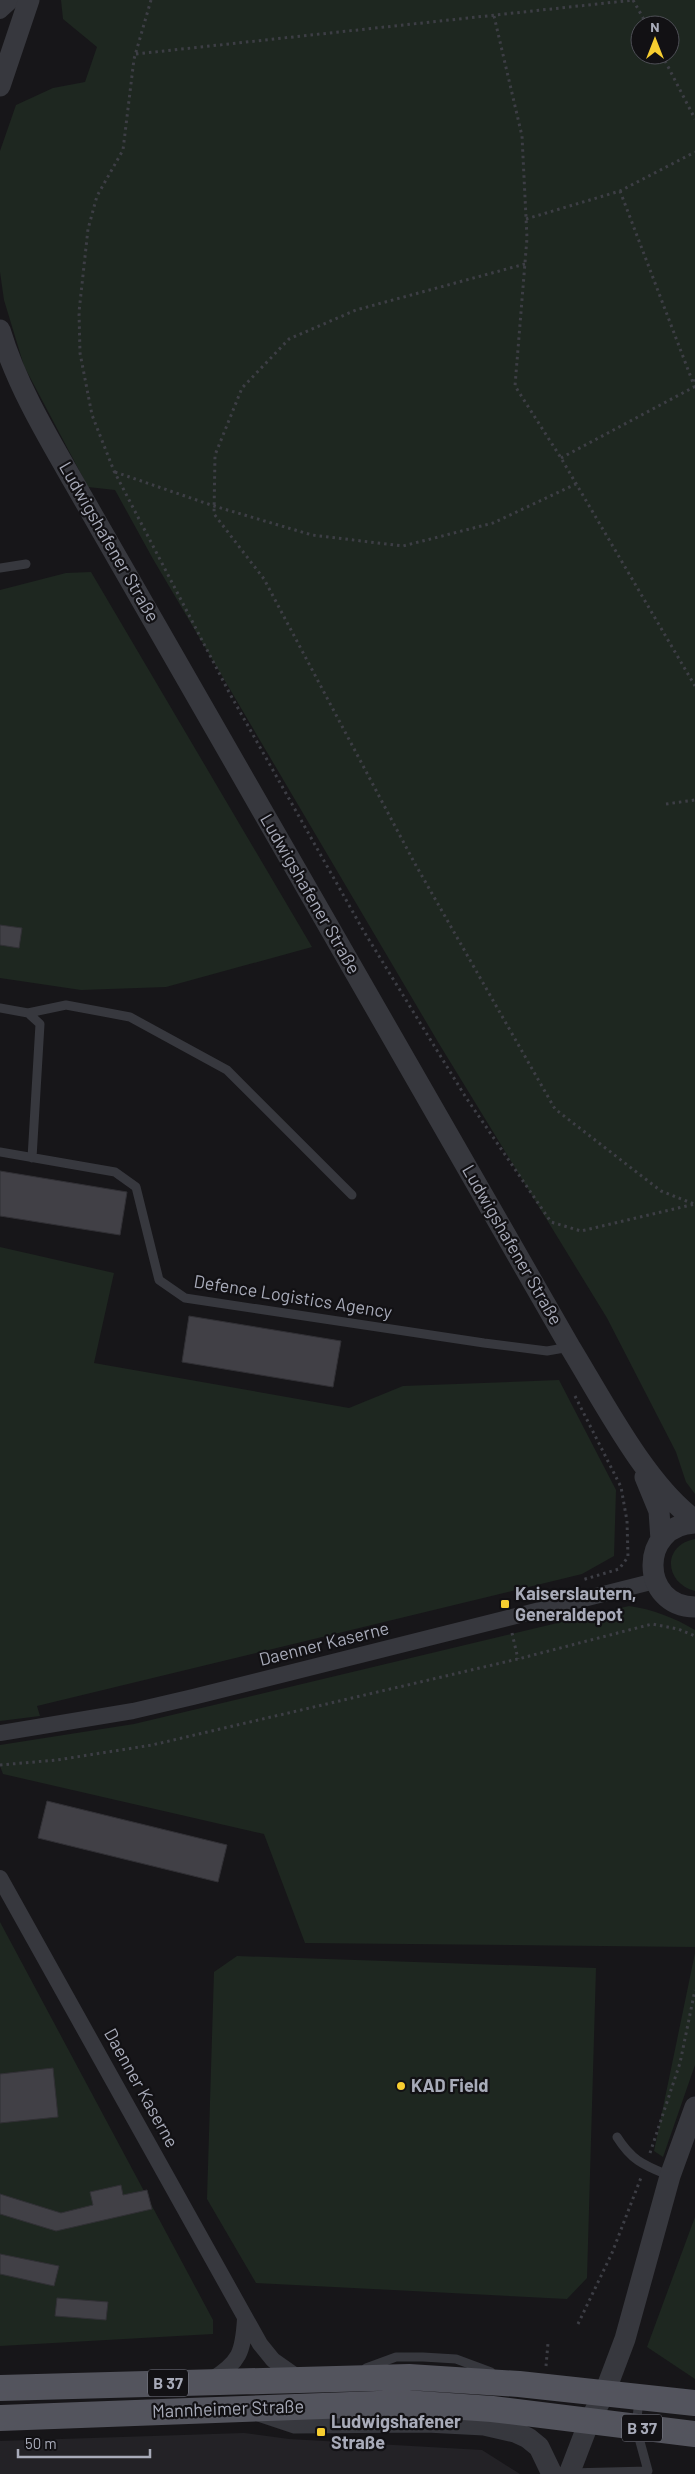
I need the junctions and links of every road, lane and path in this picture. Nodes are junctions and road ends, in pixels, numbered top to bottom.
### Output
1 (12, 0) edge
2 (30, 0) edge
3 (151, 0) edge
4 (634, 0) edge
5 (0, 11) edge
6 (642, 15) edge
7 (494, 16) junction
8 (136, 54) junction
9 (667, 65) edge
10 (1, 71) edge
11 (695, 119) edge
12 (695, 152) edge
13 (620, 191) junction
14 (526, 219) junction
15 (526, 264) junction
16 (0, 330) edge
17 (4, 357) edge
18 (695, 379) edge
19 (695, 387) edge
20 (561, 458) junction
21 (114, 471) junction
22 (576, 484) junction
23 (214, 506) junction
24 (26, 564) dead end
25 (0, 568) edge
26 (693, 677) edge
27 (695, 686) edge
28 (695, 800) edge
29 (666, 804) dead end
30 (0, 1008) edge
31 (28, 1013) junction
32 (0, 1152) edge
33 (32, 1158) junction
34 (352, 1195) dead end
35 (695, 1204) edge
36 (570, 1347) junction
37 (572, 1392) dead end
38 (634, 1451) junction
39 (695, 1522) edge
40 (661, 1540) junction
41 (581, 1580) dead end
42 (656, 1581) junction
43 (692, 1609) edge
44 (512, 1631) dead end
45 (695, 1636) edge
46 (518, 1659) junction
47 (0, 1733) edge
48 (0, 1765) edge
49 (0, 1878) edge
50 (695, 2107) edge
51 (617, 2137) dead end
52 (670, 2176) junction
53 (245, 2319) junction
54 (302, 2380) junction
55 (209, 2382) junction
56 (0, 2388) edge
57 (605, 2392) junction
58 (639, 2396) junction
59 (695, 2403) edge
60 (492, 2409) junction
61 (254, 2410) junction
62 (0, 2418) edge
63 (427, 2422) junction
64 (589, 2422) junction
65 (636, 2427) junction
66 (695, 2434) edge
67 (552, 2474) edge
68 (569, 2474) edge

1 - 5 street
2 - 10 street
3 - 8 path
4 - 6 path
4 - 7 path
7 - 8 path
7 - 14 path
8 - 21 path
9 - 11 path
12 - 13 path
13 - 14 path
13 - 19 path
14 - 15 path
15 - 20 path
15 - 23 path
16 - 17 street, Ludwigshafener Straße
17 - 36 street, Ludwigshafener Straße
18 - 19 path
19 - 20 path
20 - 22 path
21 - 23 path
21 - 35 path
22 - 23 path
22 - 26 path
23 - 35 path
24 - 25 lane
26 - 27 path
28 - 29 path
30 - 31 lane
31 - 33 lane
31 - 34 lane
32 - 33 lane, Defence Logistics Agency
33 - 36 lane, Defence Logistics Agency
36 - 38 street, Ludwigshafener Straße
37 - 41 path
38 - 39 street, Ludwigshafener Straße
38 - 40 street, Ludwigshafener Straße
39 - 40 street
40 - 42 street
42 - 43 street
42 - 47 street, Daenner Kaserne
44 - 46 path
45 - 46 path
46 - 48 path
49 - 53 street, Daenner Kaserne
50 - 52 street
51 - 52 lane
52 - 57 street
53 - 54 street, Daenner Kaserne
53 - 55 street
54 - 55 main road, Mannheimer Straße / B 37
54 - 57 main road, Mannheimer Straße / B 37
55 - 56 main road, Mannheimer Straße / B 37
57 - 58 main road, Mannheimer Straße / B 37
57 - 64 street
58 - 59 main road, Mannheimer Straße / B 37
58 - 65 lane
60 - 61 main road, Mannheimer Straße / B 37
60 - 63 lane
60 - 64 main road, Mannheimer Straße / B 37
61 - 62 main road, Mannheimer Straße / B 37
61 - 63 street
63 - 67 street
64 - 65 main road, Mannheimer Straße / B 37
64 - 68 street
65 - 66 main road, Mannheimer Straße / B 37
65 - 68 lane

